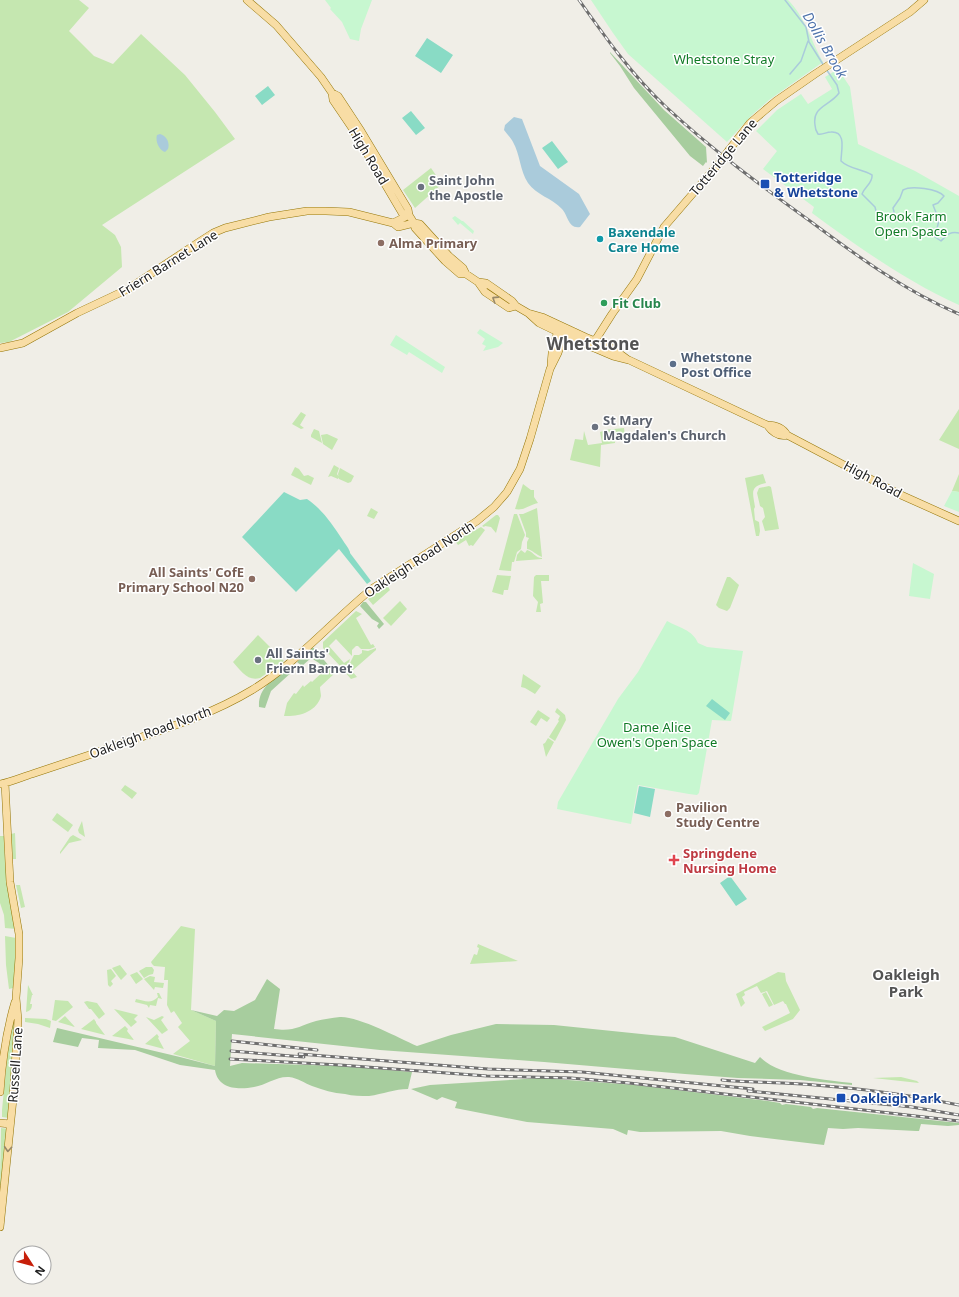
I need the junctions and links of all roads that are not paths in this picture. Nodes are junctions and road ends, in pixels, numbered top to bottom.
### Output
1 (246, 0) edge
2 (924, 0) edge
3 (409, 215) junction
4 (393, 223) junction
5 (414, 223) junction
6 (562, 330) junction
7 (593, 344) junction
8 (0, 348) edge
9 (959, 521) edge
10 (2, 783) edge
11 (16, 998) junction
12 (0, 1092) edge
13 (0, 1123) edge
14 (10, 1124) junction
15 (2, 1190) edge
16 (0, 1227) edge

1 - 3 main road, High Road
2 - 7 main road, Totteridge Lane, bridge
3 - 4 main road
3 - 5 main road, High Road
4 - 5 main road, Friern Barnet Lane
4 - 8 main road, Friern Barnet Lane
5 - 6 main road, High Road
6 - 7 main road, High Road
6 - 10 main road, Oakleigh Road North
7 - 9 main road, High Road
10 - 11 main road, Russell Lane
11 - 12 main road, Russell Lane
11 - 14 main road, Russell Lane
13 - 14 main road
14 -> 15 main road, Russell Lane
15 - 16 main road, Russell Lane

